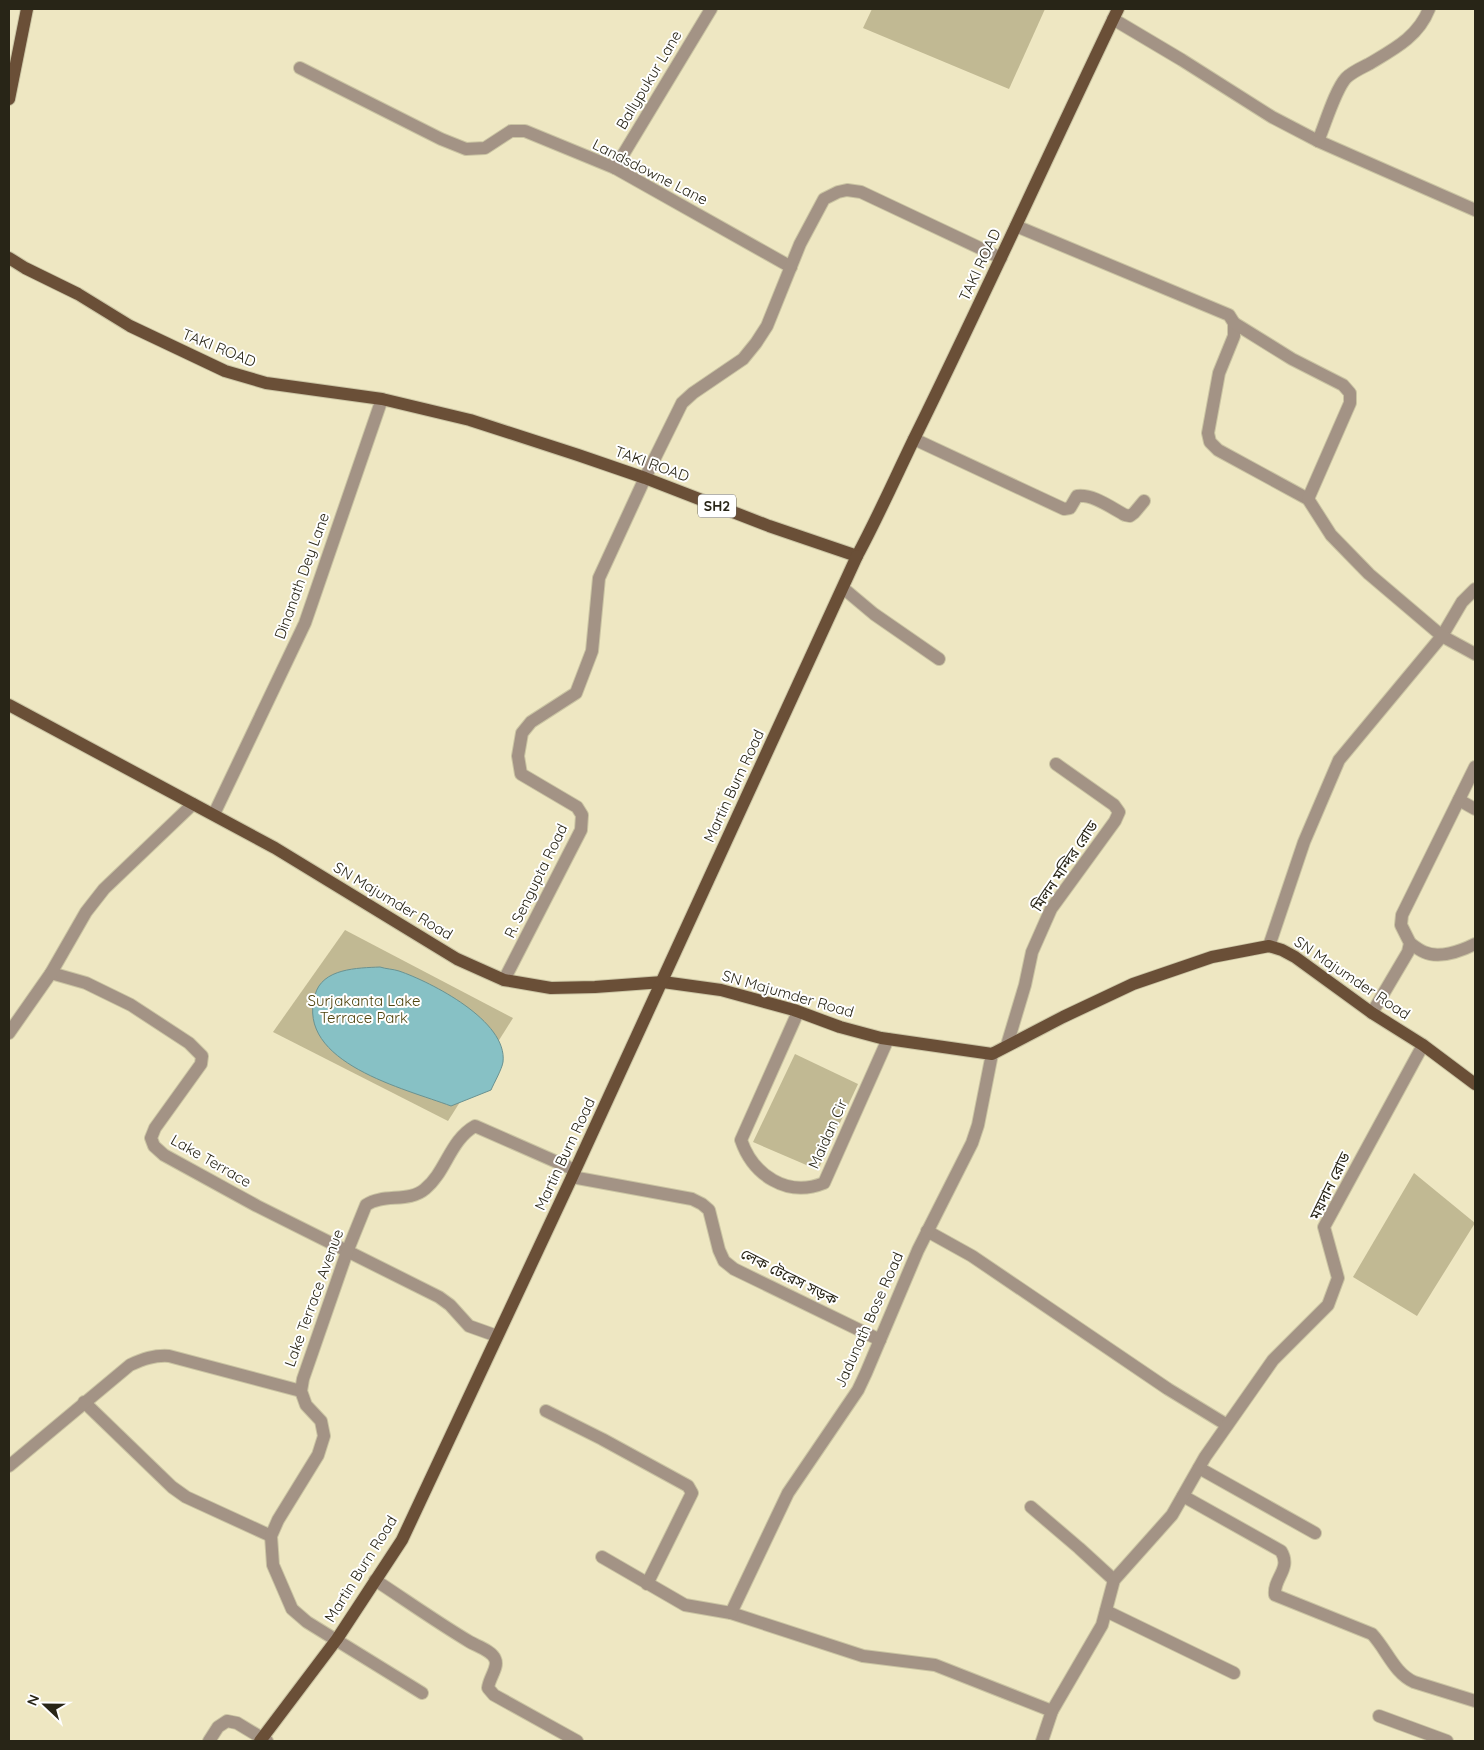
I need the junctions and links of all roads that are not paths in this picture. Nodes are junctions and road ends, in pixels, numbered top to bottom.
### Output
1 (27, 9) edge
2 (711, 9) edge
3 (1429, 9) edge
4 (1116, 14) edge
5 (300, 68) dead end
6 (9, 99) edge
7 (1318, 141) junction
8 (615, 168) junction
9 (1475, 210) edge
10 (1016, 226) junction
11 (9, 258) edge
12 (1001, 258) junction
13 (791, 266) junction
14 (1234, 323) junction
15 (382, 399) junction
16 (914, 439) junction
17 (645, 478) junction
18 (1308, 499) junction
19 (1144, 500) dead end
20 (857, 556) junction
21 (842, 588) junction
22 (1475, 589) edge
23 (1442, 636) junction
24 (1475, 654) edge
25 (939, 659) dead end
26 (9, 704) edge
27 (1056, 764) dead end
28 (1475, 767) edge
29 (1459, 800) junction
30 (193, 804) junction
31 (1475, 809) edge
32 (214, 814) junction
33 (1410, 943) junction
34 (1475, 944) edge
35 (1269, 946) junction
36 (51, 973) junction
37 (504, 980) junction
38 (662, 982) junction
39 (798, 1012) junction
40 (1372, 1013) junction
41 (9, 1032) edge
42 (888, 1039) junction
43 (1007, 1045) junction
44 (1423, 1045) junction
45 (992, 1054) junction
46 (1475, 1084) edge
47 (574, 1174) junction
48 (927, 1231) junction
49 (347, 1252) junction
50 (497, 1336) junction
51 (880, 1340) junction
52 (301, 1391) junction
53 (84, 1402) junction
54 (546, 1412) dead end
55 (1227, 1426) junction
56 (9, 1466) edge
57 (1199, 1468) junction
58 (1182, 1496) junction
59 (1031, 1507) dead end
60 (1315, 1533) dead end
61 (271, 1536) junction
62 (602, 1557) dead end
63 (376, 1580) junction
64 (1114, 1580) junction
65 (648, 1584) junction
66 (1106, 1611) junction
67 (731, 1613) junction
68 (336, 1639) junction
69 (1234, 1672) dead end
70 (422, 1693) dead end
71 (1475, 1700) edge
72 (1052, 1711) junction
73 (1379, 1716) dead end
74 (263, 1740) edge
75 (209, 1741) edge
76 (577, 1741) edge
77 (1042, 1741) edge
78 (1447, 1741) edge

1 - 6 main road
2 - 8 street, Ballypukur Lane
3 - 7 street
4 - 7 street
4 - 10 main road, TAKI ROAD
5 - 8 street, Landsdowne Lane
7 - 9 street
8 - 13 street, Landsdowne Lane
10 - 12 main road, TAKI ROAD
10 - 14 street
11 - 15 main road, TAKI ROAD / SH2
12 - 13 street
12 - 16 main road, TAKI ROAD
13 - 17 street
14 - 18 street
14 - 18 street
15 - 17 main road, TAKI ROAD / SH2
15 - 32 street, Dinanath Dey Lane
16 - 19 street
16 - 20 main road, TAKI ROAD
17 - 20 main road, TAKI ROAD / SH2
17 - 37 street, R. Sengupta Road
18 - 23 street
20 - 21 main road, Martin Burn Road
21 - 25 street
21 - 38 main road, Martin Burn Road
22 - 23 street
23 - 24 street
23 - 35 street
26 - 30 main road, SN Majumder Road
27 - 43 street, মিলন মন্দির রোড
28 - 29 street
29 - 31 street
29 - 33 street
30 - 32 main road, SN Majumder Road
30 - 36 street
32 - 37 main road, SN Majumder Road
33 - 34 street
33 - 40 street
35 - 40 main road, SN Majumder Road
35 - 43 main road, SN Majumder Road
36 - 41 street
36 - 49 street, Lake Terrace
37 - 38 main road, SN Majumder Road
38 - 39 main road, SN Majumder Road
38 - 47 main road, Martin Burn Road
39 - 42 main road, SN Majumder Road
39 - 42 street, Maidan Cir
40 - 44 main road, SN Majumder Road
42 - 45 main road, SN Majumder Road
43 - 45 main road, SN Majumder Road
44 - 46 main road, SN Majumder Road
44 - 55 street, ময়দান রোড
45 - 48 street, Jadunath Bose Road
47 - 49 street, Lake Terrace Avenue
47 - 50 main road, Martin Burn Road
47 - 51 street, লেক টেরেস সড়ক
48 - 51 street, Jadunath Bose Road
48 - 55 street
49 - 50 street, Lake Terrace
49 - 52 street, Lake Terrace Avenue
50 - 63 main road, Martin Burn Road
51 - 67 street, Jadunath Bose Road
52 - 53 street
52 - 61 street, Lake Terrace Avenue
53 - 56 street
53 - 61 street
54 - 65 street
55 - 57 street, ময়দান রোড
57 - 58 street, ময়দান রোড
57 - 60 street
58 - 64 street, ময়দান রোড
58 - 71 street
59 - 64 street
61 - 68 street, Lake Terrace Avenue
62 - 65 street
63 - 68 main road, Martin Burn Road
63 - 76 street
64 - 66 street
65 - 67 street
66 - 69 street
66 - 72 street
67 - 72 street
68 - 70 street, Lake Terrace Avenue
68 - 74 main road, Martin Burn Road
72 - 77 street
73 - 78 street
74 - 75 street

